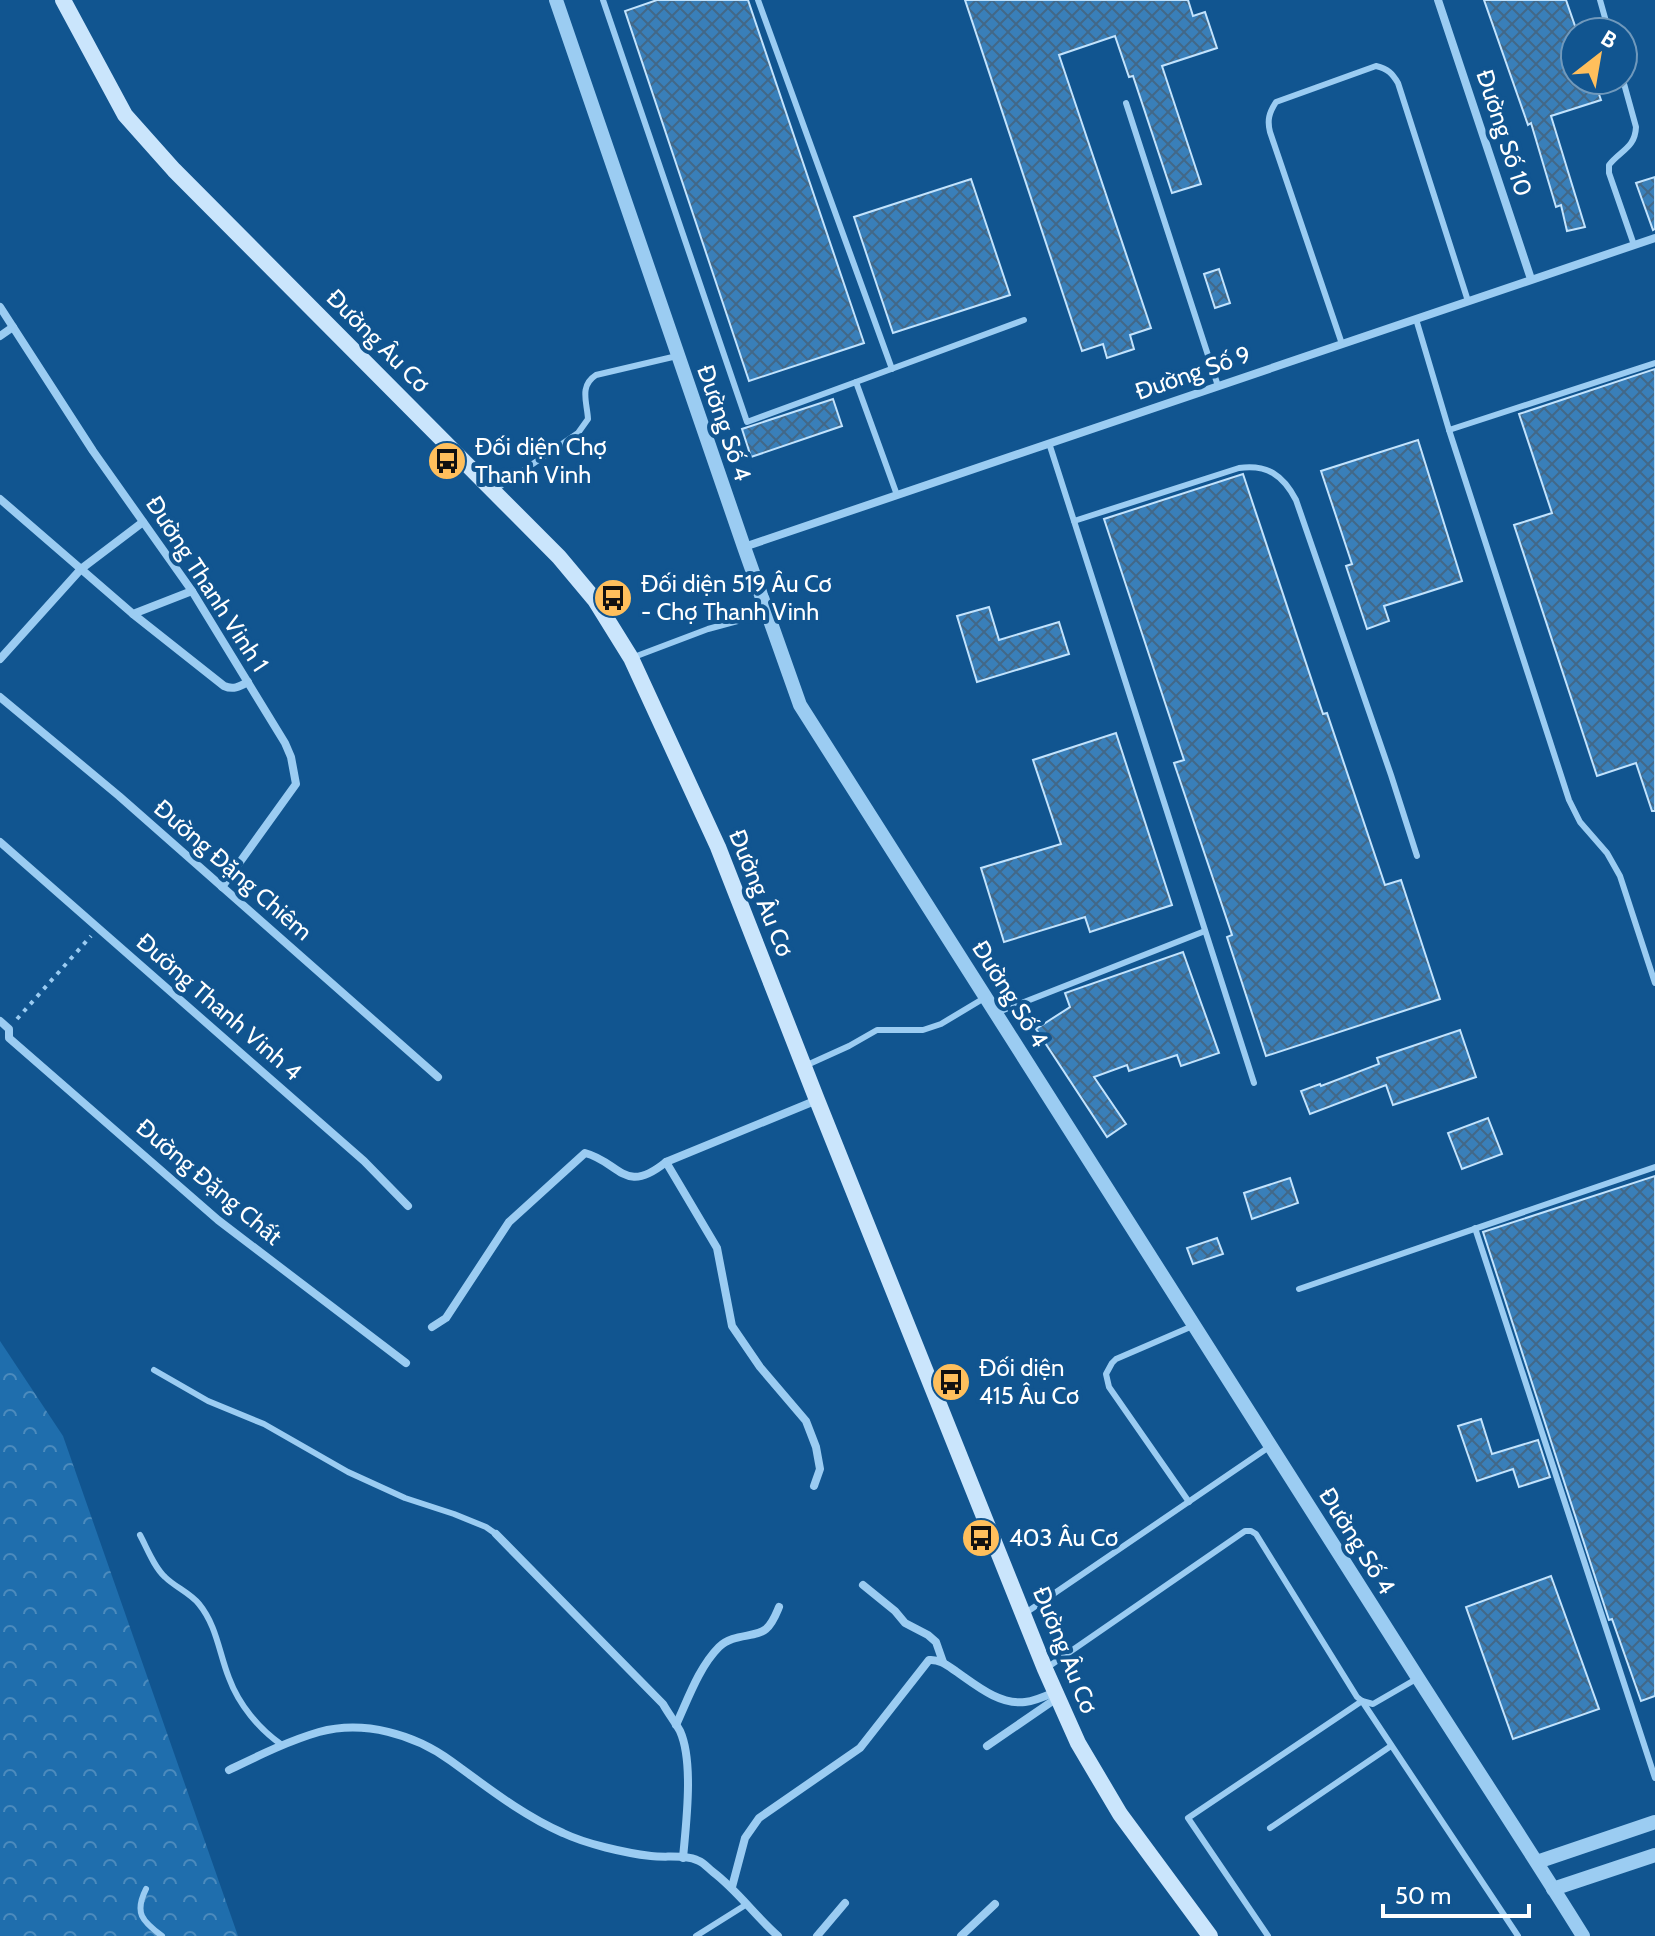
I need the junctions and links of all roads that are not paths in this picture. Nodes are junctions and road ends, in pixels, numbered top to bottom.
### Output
1 (63, 0) edge
2 (556, 0) edge
3 (603, 0) edge
4 (758, 0) edge
5 (1438, 0) edge
6 (1627, 96) edge
7 (1126, 103) dead end
8 (1655, 238) edge
9 (1634, 245) junction
10 (1531, 279) junction
11 (1468, 301) junction
12 (0, 307) edge
13 (1416, 319) junction
14 (1024, 320) dead end
15 (13, 327) junction
16 (0, 336) edge
17 (1342, 344) junction
18 (678, 356) junction
19 (1655, 363) edge
20 (892, 369) junction
21 (856, 382) junction
22 (1218, 386) junction
23 (1449, 430) junction
24 (1049, 443) junction
25 (493, 491) junction
26 (897, 495) junction
27 (0, 499) edge
28 (1074, 521) junction
29 (143, 522) junction
30 (744, 547) junction
31 (81, 569) junction
32 (192, 591) junction
33 (767, 613) junction
34 (133, 614) junction
35 (631, 658) junction
36 (0, 659) edge
37 (248, 682) junction
38 (0, 697) edge
39 (0, 842) edge
40 (1417, 856) dead end
41 (222, 887) junction
42 (1205, 931) junction
43 (1655, 983) edge
44 (986, 997) junction
45 (996, 1013) junction
46 (0, 1021) edge
47 (803, 1066) junction
48 (438, 1077) dead end
49 (1254, 1083) dead end
50 (817, 1100) junction
51 (666, 1162) junction
52 (1655, 1167) edge
53 (408, 1206) dead end
54 (1475, 1228) junction
55 (1299, 1289) dead end
56 (1195, 1325) junction
57 (432, 1327) dead end
58 (406, 1363) dead end
59 (154, 1370) dead end
60 (1271, 1446) junction
61 (814, 1486) dead end
62 (1189, 1502) junction
63 (496, 1534) joint
64 (140, 1535) dead end
65 (863, 1585) dead end
66 (779, 1607) dead end
67 (1024, 1614) junction
68 (943, 1662) junction
69 (1045, 1669) junction
70 (1418, 1678) junction
71 (1057, 1695) junction
72 (1362, 1701) junction
73 (676, 1725) junction
74 (1655, 1740) edge
75 (1644, 1744) junction
76 (282, 1746) junction
77 (987, 1746) dead end
78 (1391, 1746) junction
79 (229, 1770) dead end
80 (1655, 1778) edge
81 (1655, 1822) edge
82 (1270, 1828) dead end
83 (1655, 1855) edge
84 (683, 1858) junction
85 (1537, 1862) junction
86 (732, 1887) junction
87 (146, 1889) dead end
88 (1553, 1889) junction
89 (845, 1903) dead end
90 (747, 1904) junction
91 (995, 1904) dead end
92 (162, 1936) edge
93 (696, 1936) edge
94 (778, 1936) edge
95 (817, 1936) edge
96 (961, 1936) edge
97 (1210, 1936) edge
98 (1268, 1936) edge
99 (1518, 1936) edge
100 (1583, 1936) edge

1 - 25 main road, Đường Âu Cơ
2 - 18 street, Đường Số 4
3 - 21 lane
4 - 20 lane
5 - 10 street, Đường Số 10
6 - 9 lane
7 - 22 lane
8 - 9 street, Đường Số 9
9 - 10 street, Đường Số 9
10 - 11 street, Đường Số 9
11 - 13 street, Đường Số 9
11 - 17 lane
12 - 15 street, Đường Thanh Vinh 1
13 - 17 street, Đường Số 9
13 - 23 lane
14 - 20 lane
15 - 16 street
15 - 29 street, Đường Thanh Vinh 1
17 - 22 street, Đường Số 9
18 - 25 lane
18 - 30 street, Đường Số 4
19 - 23 lane
20 - 21 lane
21 - 26 lane
22 - 24 street, Đường Số 9
23 - 43 lane
24 - 26 street, Đường Số 9
24 - 28 lane
25 - 35 main road, Đường Âu Cơ
26 - 30 street, Đường Số 9
27 - 31 street
28 - 40 lane
28 - 42 lane
29 - 31 street
29 - 32 street, Đường Thanh Vinh 1
30 - 33 street, Đường Số 4
31 - 34 street
31 - 36 street
32 - 34 street
32 - 37 street, Đường Thanh Vinh 1
33 - 35 lane
33 - 44 street, Đường Số 4
34 - 37 street
35 - 47 main road, Đường Âu Cơ
37 - 41 street, Đường Thanh Vinh 1
38 - 41 street, Đường Đặng Chiêm
39 - 53 street, Đường Thanh Vinh 4
41 - 48 street, Đường Đặng Chiêm
42 - 45 lane
42 - 49 lane
44 - 45 street, Đường Số 4
44 - 47 lane
45 - 56 street, Đường Số 4
46 - 58 street, Đường Đặng Chất
47 - 50 main road, Đường Âu Cơ
50 - 51 street
50 - 67 main road, Đường Âu Cơ
51 - 57 street
51 - 61 street
52 - 54 lane
54 - 55 lane
54 - 75 lane
56 - 60 street, Đường Số 4
56 - 62 lane
59 - 63 lane
60 - 62 lane
60 - 70 street, Đường Số 4
62 - 67 lane
63 - 73 street
64 - 76 lane
65 - 68 street
66 - 73 street
67 - 69 main road, Đường Âu Cơ
68 - 71 street
68 - 86 street
69 - 71 main road, Đường Âu Cơ
69 - 72 lane
70 - 72 lane
70 - 85 street, Đường Số 4
71 - 77 street
71 - 97 main road, Đường Âu Cơ
72 - 78 lane
72 - 98 lane
73 - 84 street
74 - 75 lane
75 - 80 lane
76 - 79 street
76 - 84 street
78 - 82 lane
78 - 99 lane
81 - 85 street
83 - 88 street
84 - 86 street
85 - 88 street, Đường Số 4
86 - 90 street
87 - 92 lane
88 - 100 street, Đường Số 4
89 - 95 street
90 - 93 lane
90 - 94 street
91 - 96 street

